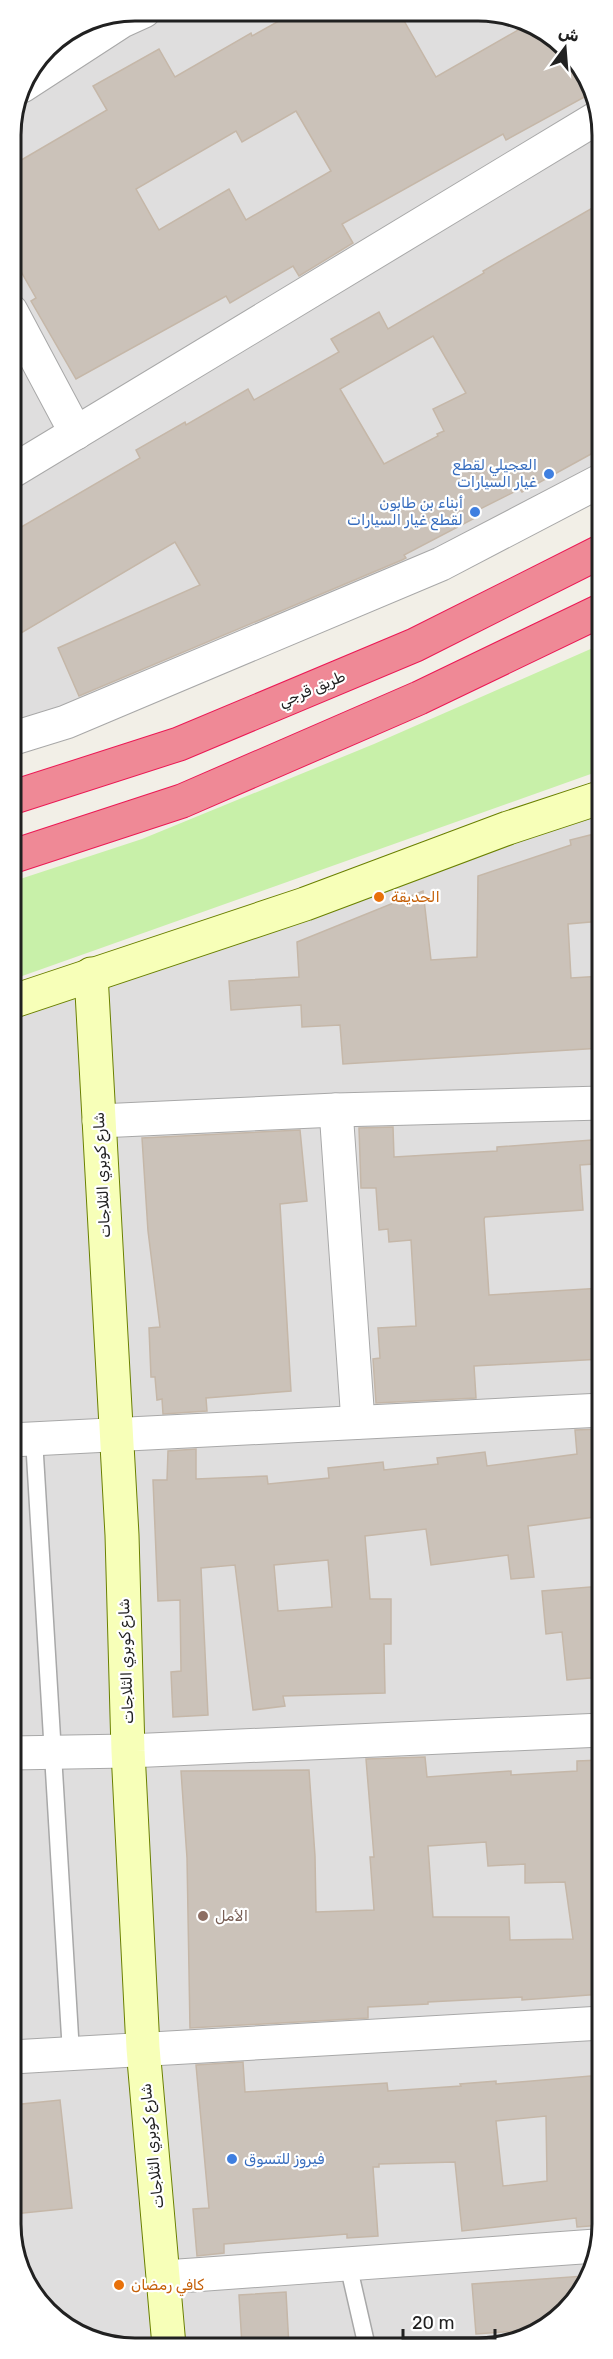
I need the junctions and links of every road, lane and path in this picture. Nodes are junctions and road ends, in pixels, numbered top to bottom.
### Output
1 (119, 22) edge
2 (38, 75) edge
3 (591, 121) edge
4 (21, 330) edge
5 (76, 433) junction
6 (21, 466) edge
7 (592, 485) edge
8 (592, 556) edge
9 (592, 615) edge
10 (21, 736) edge
11 (21, 795) edge
12 (592, 800) edge
13 (21, 853) edge
14 (91, 974) junction
15 (21, 998) edge
16 (592, 1103) edge
17 (336, 1110) junction
18 (99, 1121) junction
19 (592, 1410) edge
20 (358, 1422) junction
21 (116, 1434) junction
22 (23, 1439) edge
23 (592, 1730) edge
24 (128, 1751) junction
25 (53, 1753) junction
26 (21, 1754) edge
27 (592, 2024) edge
28 (143, 2048) junction
29 (72, 2053) junction
30 (21, 2056) edge
31 (590, 2246) edge
32 (348, 2264) junction
33 (165, 2277) junction
34 (169, 2338) edge
35 (364, 2338) edge

1 - 2 street
3 - 5 street
4 - 5 street
5 - 6 street
7 - 10 street
8 - 11 highway, طريق قرجي
9 - 13 highway
12 - 14 main road
14 - 15 main road
14 - 18 main road, شارع كوبري الثلاجات
16 - 17 street
17 - 18 street
17 - 20 street
18 - 21 main road, شارع كوبري الثلاجات
19 - 20 street
20 - 21 street
21 - 22 street
21 - 24 main road, شارع كوبري الثلاجات
22 - 25 lane
23 - 24 street
24 - 25 street
24 - 28 main road, شارع كوبري الثلاجات
25 - 26 street
25 - 29 lane
27 - 28 street
28 - 29 street
28 - 33 main road, شارع كوبري الثلاجات
29 - 30 street
31 - 32 street
32 - 33 street
32 - 35 lane
33 - 34 main road, شارع كوبري الثلاجات

